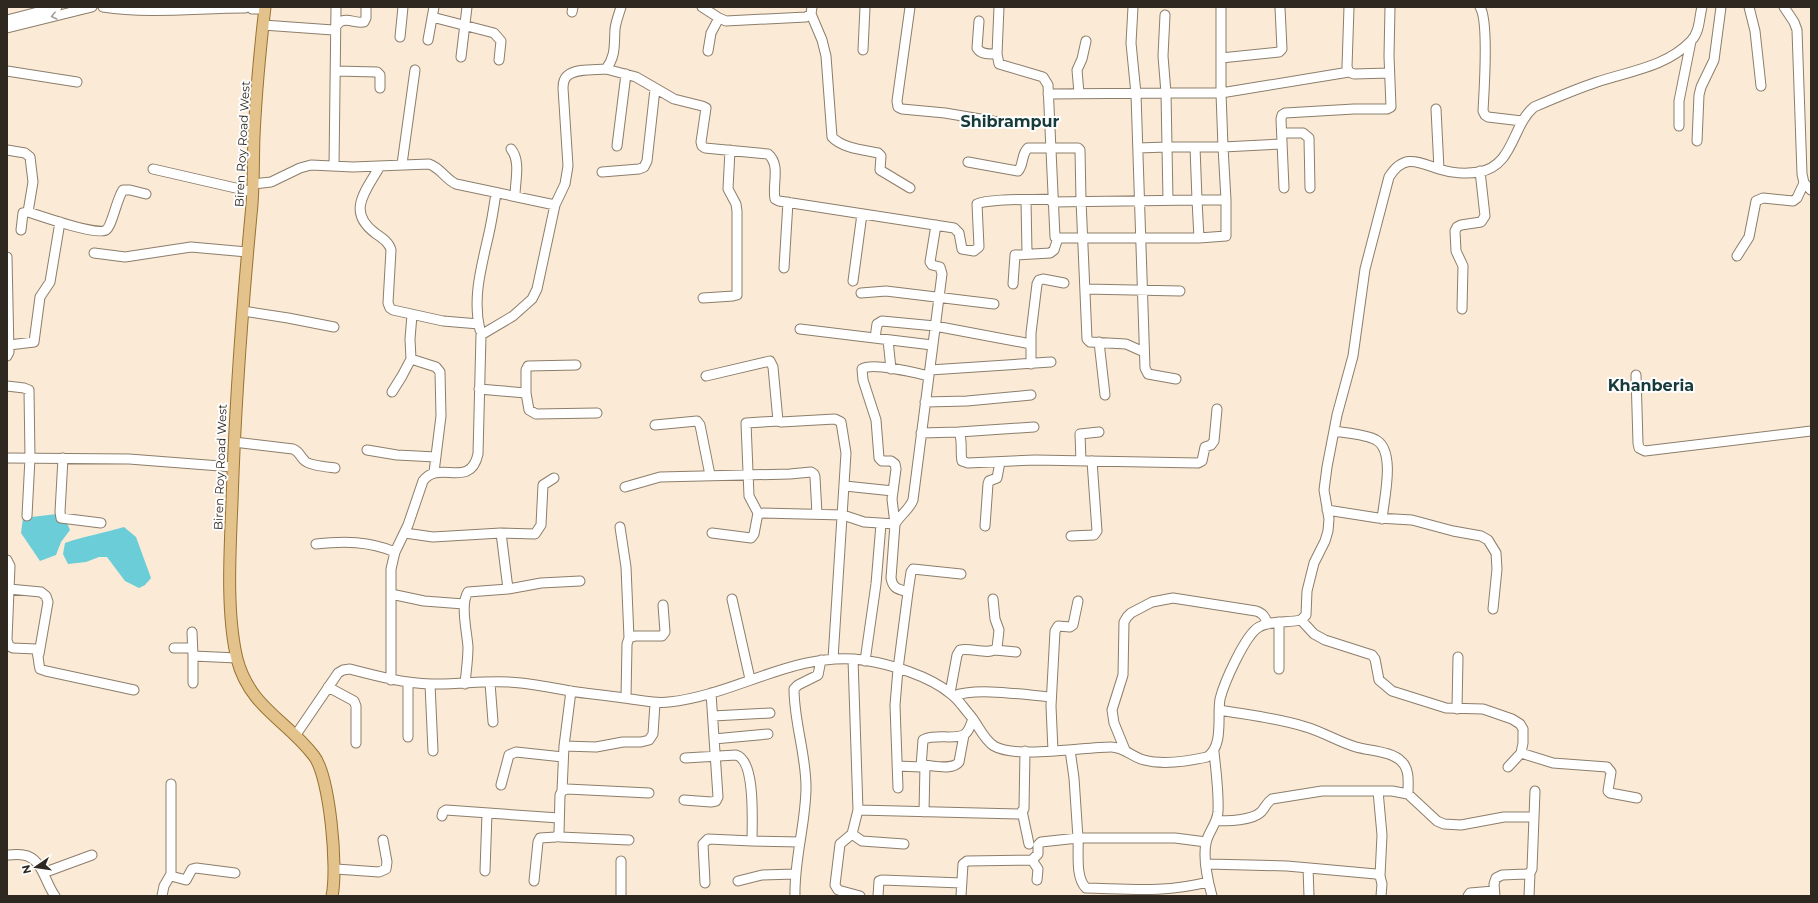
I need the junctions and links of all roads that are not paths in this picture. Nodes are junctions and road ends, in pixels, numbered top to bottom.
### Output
1 (57, 7) edge
2 (92, 7) edge
3 (103, 7) edge
4 (336, 7) edge
5 (366, 7) edge
6 (403, 7) edge
7 (434, 7) edge
8 (467, 7) edge
9 (621, 7) edge
10 (702, 7) edge
11 (864, 7) edge
12 (910, 7) edge
13 (999, 7) edge
14 (1133, 7) edge
15 (1221, 7) edge
16 (1349, 7) edge
17 (1390, 7) edge
18 (1480, 7) edge
19 (1702, 7) edge
20 (1721, 7) edge
21 (1749, 7) edge
22 (1784, 7) edge
23 (265, 8) edge
24 (1280, 8) edge
25 (24, 11) edge
26 (811, 11) edge
27 (1165, 15) dead end
28 (432, 17) junction
29 (719, 18) junction
30 (7, 20) edge
31 (979, 21) dead end
32 (465, 24) junction
33 (263, 25) junction
34 (336, 27) junction
35 (7, 28) edge
36 (400, 37) dead end
37 (428, 40) dead end
38 (1086, 41) dead end
39 (1691, 41) junction
40 (863, 50) dead end
41 (708, 51) dead end
42 (997, 54) junction
43 (461, 57) dead end
44 (1221, 58) junction
45 (499, 60) dead end
46 (606, 69) junction
47 (7, 70) edge
48 (415, 70) dead end
49 (336, 71) junction
50 (1349, 72) junction
51 (1389, 73) junction
52 (626, 74) junction
53 (77, 82) dead end
54 (1761, 86) dead end
55 (380, 88) dead end
56 (656, 89) junction
57 (1079, 93) junction
58 (1166, 93) junction
59 (1221, 93) junction
60 (1048, 94) junction
61 (1136, 94) junction
62 (1436, 109) dead end
63 (1522, 121) junction
64 (998, 122) dead end
65 (1679, 126) dead end
66 (1282, 133) junction
67 (1697, 141) dead end
68 (1282, 144) junction
69 (617, 146) dead end
70 (1050, 147) junction
71 (1167, 147) junction
72 (1195, 147) junction
73 (1223, 147) junction
74 (1138, 148) junction
75 (511, 149) dead end
76 (7, 150) edge
77 (730, 150) junction
78 (968, 162) dead end
79 (402, 164) junction
80 (334, 166) junction
81 (380, 166) junction
82 (152, 169) dead end
83 (1438, 169) junction
84 (602, 172) dead end
85 (1480, 172) junction
86 (1804, 183) junction
87 (253, 188) junction
88 (910, 188) dead end
89 (1284, 188) dead end
90 (1310, 188) dead end
91 (1811, 190) edge
92 (496, 193) junction
93 (146, 194) dead end
94 (515, 196) junction
95 (1026, 200) junction
96 (1080, 200) junction
97 (1140, 200) junction
98 (1168, 200) junction
99 (1197, 200) junction
100 (1226, 200) junction
101 (1052, 201) junction
102 (788, 202) junction
103 (555, 205) junction
104 (28, 212) junction
105 (862, 214) junction
106 (60, 222) junction
107 (936, 225) junction
108 (21, 230) dead end
109 (1142, 237) junction
110 (1058, 238) junction
111 (1082, 238) junction
112 (1198, 238) junction
113 (247, 252) junction
114 (94, 253) dead end
115 (1027, 253) junction
116 (1737, 256) dead end
117 (7, 257) edge
118 (784, 268) dead end
119 (853, 281) dead end
120 (1064, 283) dead end
121 (1013, 284) dead end
122 (1085, 288) junction
123 (1143, 290) junction
124 (1180, 291) dead end
125 (861, 292) dead end
126 (938, 296) junction
127 (703, 298) dead end
128 (994, 304) dead end
129 (1462, 308) dead end
130 (243, 311) junction
131 (8, 312) edge
132 (412, 315) junction
133 (479, 324) junction
134 (935, 326) junction
135 (334, 327) dead end
136 (800, 329) dead end
137 (481, 335) junction
138 (875, 338) junction
139 (888, 340) junction
140 (1099, 342) junction
141 (1031, 344) junction
142 (9, 345) junction
143 (932, 345) junction
144 (1144, 352) junction
145 (7, 356) edge
146 (411, 359) junction
147 (1051, 362) dead end
148 (1031, 364) junction
149 (576, 365) dead end
150 (892, 369) junction
151 (929, 373) junction
152 (1636, 375) dead end
153 (706, 376) dead end
154 (1176, 379) dead end
155 (7, 386) edge
156 (479, 389) junction
157 (392, 392) dead end
158 (526, 393) junction
159 (1031, 395) dead end
160 (1105, 395) dead end
161 (925, 402) junction
162 (1217, 409) dead end
163 (597, 413) dead end
164 (778, 421) junction
165 (656, 425) dead end
166 (1034, 427) dead end
167 (1334, 431) junction
168 (1811, 431) edge
169 (959, 432) junction
170 (1099, 432) dead end
171 (921, 433) junction
172 (234, 442) junction
173 (367, 450) dead end
174 (436, 457) junction
175 (7, 458) edge
176 (30, 458) junction
177 (63, 458) junction
178 (1081, 461) junction
179 (1092, 461) junction
180 (1000, 462) junction
181 (233, 467) junction
182 (335, 468) dead end
183 (434, 472) junction
184 (747, 474) junction
185 (710, 476) junction
186 (554, 478) dead end
187 (845, 486) junction
188 (625, 487) dead end
189 (893, 491) junction
190 (1327, 510) junction
191 (758, 513) junction
192 (817, 514) junction
193 (843, 515) junction
194 (27, 516) dead end
195 (1382, 519) junction
196 (101, 523) dead end
197 (881, 524) junction
198 (895, 524) junction
199 (985, 526) dead end
200 (620, 527) dead end
201 (502, 533) junction
202 (712, 533) dead end
203 (405, 534) junction
204 (1071, 536) dead end
205 (316, 544) dead end
206 (395, 552) junction
207 (7, 560) edge
208 (961, 574) dead end
209 (580, 581) dead end
210 (9, 589) junction
211 (508, 589) junction
212 (908, 592) junction
213 (391, 594) junction
214 (732, 599) dead end
215 (993, 599) dead end
216 (1078, 601) dead end
217 (464, 604) junction
218 (663, 606) dead end
219 (1493, 609) dead end
220 (1301, 620) junction
221 (1279, 622) junction
222 (1268, 624) junction
223 (192, 632) dead end
224 (629, 638) junction
225 (7, 639) edge
226 (174, 648) dead end
227 (995, 650) junction
228 (193, 652) junction
229 (1016, 652) dead end
230 (39, 654) junction
231 (1458, 657) dead end
232 (237, 658) junction
233 (833, 659) junction
234 (853, 659) junction
235 (821, 660) junction
236 (865, 661) junction
237 (898, 669) junction
238 (1279, 669) dead end
239 (750, 679) junction
240 (391, 680) junction
241 (193, 683) dead end
242 (408, 683) junction
243 (490, 683) junction
244 (430, 684) junction
245 (465, 684) junction
246 (328, 687) junction
247 (134, 690) dead end
248 (571, 691) junction
249 (711, 693) junction
250 (952, 694) junction
251 (1051, 697) junction
252 (626, 698) junction
253 (655, 703) junction
254 (1457, 709) junction
255 (1219, 710) junction
256 (770, 713) dead end
257 (713, 716) junction
258 (973, 719) junction
259 (493, 722) dead end
260 (768, 734) dead end
261 (964, 735) junction
262 (295, 736) junction
263 (408, 737) dead end
264 (714, 739) junction
265 (356, 743) dead end
266 (564, 746) junction
267 (1070, 750) junction
268 (1125, 750) junction
269 (433, 751) dead end
270 (1024, 751) junction
271 (1053, 751) junction
272 (1214, 752) junction
273 (1521, 753) junction
274 (563, 757) junction
275 (715, 757) junction
276 (685, 758) dead end
277 (924, 765) junction
278 (897, 766) junction
279 (1508, 767) dead end
280 (171, 784) dead end
281 (502, 785) dead end
282 (898, 788) dead end
283 (562, 791) junction
284 (1378, 791) junction
285 (1535, 791) dead end
286 (649, 793) dead end
287 (1408, 794) junction
288 (1637, 798) dead end
289 (684, 800) dead end
290 (858, 810) junction
291 (1022, 811) junction
292 (924, 812) junction
293 (487, 814) junction
294 (442, 816) dead end
295 (1534, 817) junction
296 (559, 818) junction
297 (1216, 820) junction
298 (559, 833) junction
299 (852, 834) junction
300 (1078, 838) junction
301 (383, 840) dead end
302 (629, 840) dead end
303 (752, 841) junction
304 (800, 842) junction
305 (1206, 842) junction
306 (904, 844) dead end
307 (1028, 844) dead end
308 (7, 855) edge
309 (92, 855) dead end
310 (1032, 860) junction
311 (621, 861) dead end
312 (1207, 864) junction
313 (1308, 868) junction
314 (336, 869) junction
315 (485, 871) dead end
316 (43, 873) junction
317 (235, 873) dead end
318 (1530, 873) junction
319 (795, 874) junction
320 (171, 876) junction
321 (1380, 876) junction
322 (1038, 880) dead end
323 (534, 881) dead end
324 (738, 881) dead end
325 (1208, 882) junction
326 (705, 883) dead end
327 (962, 883) junction
328 (1494, 894) edge
329 (55, 896) edge
330 (162, 896) edge
331 (332, 896) edge
332 (620, 896) edge
333 (796, 896) edge
334 (860, 896) edge
335 (878, 896) edge
336 (961, 896) edge
337 (1212, 896) edge
338 (1309, 896) edge
339 (1381, 896) edge
340 (1468, 896) edge
341 (1529, 896) edge

1 - 25 street
2 -> 35 street
3 - 23 street
4 - 34 street
5 - 34 street
6 - 36 street
7 - 28 street
8 - 32 street
9 - 46 street
10 - 29 street
11 - 40 street
12 - 64 street
13 - 42 street
14 - 61 street
15 - 44 street
16 - 50 street
17 - 51 street
18 - 63 street
19 - 39 street
20 - 67 street
21 - 54 street
22 - 86 street
23 - 33 main road, Biren Roy Road West
24 - 44 street
25 - 30 street
26 - 29 street
26 - 88 street
27 - 58 street
28 - 32 street
28 - 37 street
29 - 41 street
31 - 42 street
32 - 43 street
32 - 45 street
33 - 34 street
33 - 87 main road, Biren Roy Road West
34 - 49 street
38 - 57 street
39 - 63 street
39 - 65 street
42 - 60 street
44 - 59 street
46 - 52 street
46 - 103 street
47 - 53 street
48 - 79 street
49 - 55 street
49 - 80 street
50 - 51 street
50 - 59 street
51 - 66 street
52 - 56 street
52 - 69 street
56 - 77 street
56 - 84 street
57 - 60 street
57 - 61 street
58 - 59 street
58 - 61 street
58 - 71 street
59 - 73 street
60 - 70 street
61 - 74 street
62 - 83 street
63 - 85 street
66 - 68 street
66 - 90 street
68 - 73 street
68 - 89 street
70 - 78 street
70 - 96 street
70 - 101 street
71 - 72 street
71 - 74 street
71 - 98 street
72 - 73 street
72 - 99 street
73 - 100 street
74 - 97 street
75 - 94 street
76 - 104 street
77 - 102 street
77 - 127 street
79 - 81 street
79 - 92 street
80 - 81 street
80 - 87 street
81 - 132 street
82 - 87 street
83 - 85 street
83 - 167 street
85 - 129 street
86 - 91 street
86 - 116 street
87 - 113 main road, Biren Roy Road West
92 - 94 street
92 - 133 street
93 - 106 street
94 - 103 street
95 - 101 street
95 - 107 street
95 - 115 street
96 - 97 street
96 - 101 street
96 - 111 street
97 - 98 street
97 - 109 street
98 - 99 street
99 - 100 street
99 - 112 street
100 - 112 street
101 - 110 street
102 - 105 street
102 - 118 street
103 - 137 street
104 - 106 street
104 - 108 street
105 - 107 street
105 - 119 street
106 - 142 street
107 - 126 street
109 - 111 street
109 - 112 street
109 - 123 street
110 - 111 street
110 - 115 street
111 - 122 street
113 - 114 street
113 - 130 main road, Biren Roy Road West
115 - 121 street
117 - 131 street
120 - 141 street
122 - 123 street
122 - 140 street
123 - 124 street
123 - 144 street
125 - 126 street
126 - 128 street
126 - 134 street
130 - 135 street
130 - 172 main road, Biren Roy Road West
131 - 142 street
132 - 133 street
132 - 146 street
133 - 137 street
134 - 138 street
134 - 141 street
134 - 143 street
136 - 138 street
137 - 156 street
138 - 139 street
139 - 143 street
139 - 150 street
140 - 144 street
140 - 160 street
141 - 148 street
142 - 145 street
143 - 151 street
144 - 154 street
146 - 157 street
146 - 174 street
147 - 148 street
148 - 151 street
149 - 158 street
150 - 151 street
150 - 189 street
151 - 161 street
152 - 168 street
153 - 164 street
155 - 176 street
156 - 158 street
156 - 183 street
158 - 163 street
159 - 161 street
161 - 171 street
162 - 179 street
164 - 184 street
164 - 187 street
165 - 185 street
166 - 169 street
167 - 190 street
167 - 195 street
169 - 171 street
169 - 180 street
170 - 178 street
171 - 198 street
172 - 181 main road, Biren Roy Road West
172 - 182 street
173 - 174 street
174 - 183 street
175 - 176 street
176 - 177 street
176 - 194 street
177 - 181 street
177 - 196 street
178 - 179 street
178 - 180 street
179 - 204 street
180 - 199 street
181 - 232 main road, Biren Roy Road West
183 - 203 street
184 - 185 street
184 - 191 street
184 - 192 street
185 - 188 street
186 - 201 street
187 - 189 street
187 - 193 street
189 - 198 street
190 - 195 street
190 - 220 street
191 - 192 street
191 - 202 street
192 - 193 street
193 - 197 street
193 - 233 street
195 - 219 street
197 - 198 street
197 - 236 street
198 - 212 street
200 - 224 street
201 - 203 street
201 - 211 street
203 - 206 street
205 - 206 street
206 - 213 street
207 - 210 street
208 - 212 street
209 - 211 street
210 - 225 street
210 - 230 street
211 - 217 street
212 - 237 street
213 - 217 street
213 - 240 street
214 - 239 street
215 - 227 street
216 - 251 street
217 - 245 street
218 - 224 street
220 - 221 street
220 - 254 street
221 - 222 street
221 - 238 street
222 - 255 street
222 - 268 street
223 - 228 street
224 - 252 street
225 - 230 street
226 - 228 street
227 - 229 street
227 - 250 street
228 - 232 street
228 - 241 street
230 - 247 street
231 - 254 street
232 - 262 main road, Biren Roy Road West
233 - 234 street
233 - 235 street
234 - 236 street
234 - 290 street
235 - 239 street
235 - 304 street
236 - 237 street
237 - 250 street
237 - 278 street
239 - 249 street
240 - 242 street
240 - 246 street
242 - 244 street
242 - 263 street
243 - 245 street
243 - 248 street
243 - 259 street
244 - 245 street
244 - 269 street
246 - 262 street
246 - 265 street
248 - 252 street
248 - 266 street
249 - 253 street
249 - 257 street
250 - 251 street
250 - 258 street
251 - 271 street
252 - 253 street
253 - 266 street
254 - 273 street
255 - 272 street
255 - 287 street
256 - 257 street
257 - 264 street
258 - 261 street
258 - 270 street
260 - 264 street
261 - 277 street
261 - 277 street
262 - 314 main road, Biren Roy Road West
264 - 275 street
266 - 274 street
267 - 268 street
267 - 271 street
267 - 300 street
268 - 272 street
270 - 271 street
270 - 291 street
272 - 297 street
273 - 279 street
273 - 288 street
274 - 281 street
274 - 283 street
275 - 276 street
275 - 289 street
275 - 303 street
277 - 278 street
277 - 292 street
278 - 282 street
280 - 320 street
283 - 286 street
283 - 296 street
284 - 287 street
284 - 297 street
284 - 321 street
285 - 295 street
287 - 295 street
290 - 292 street
290 - 299 street
291 - 292 street
291 - 307 street
293 - 294 street
293 - 296 street
293 - 315 street
295 - 318 street
296 - 298 street
297 - 305 street
298 - 302 street
298 - 323 street
299 - 306 street
299 - 334 street
300 - 305 street
300 - 310 street
300 - 325 street
301 - 314 street
303 - 304 street
303 - 326 street
304 - 319 street
305 - 312 street
308 - 316 street
309 - 316 street
310 - 322 street
310 - 327 street
311 - 332 street
312 - 313 street
312 - 325 street
313 - 321 street
313 - 338 street
314 - 331 main road, Biren Roy Road West
316 - 329 street
317 - 320 street
318 - 328 street
318 - 341 street
319 - 324 street
319 - 333 street
320 - 330 street
321 - 339 street
325 - 337 street
327 - 335 street
327 - 336 street
328 - 340 street

